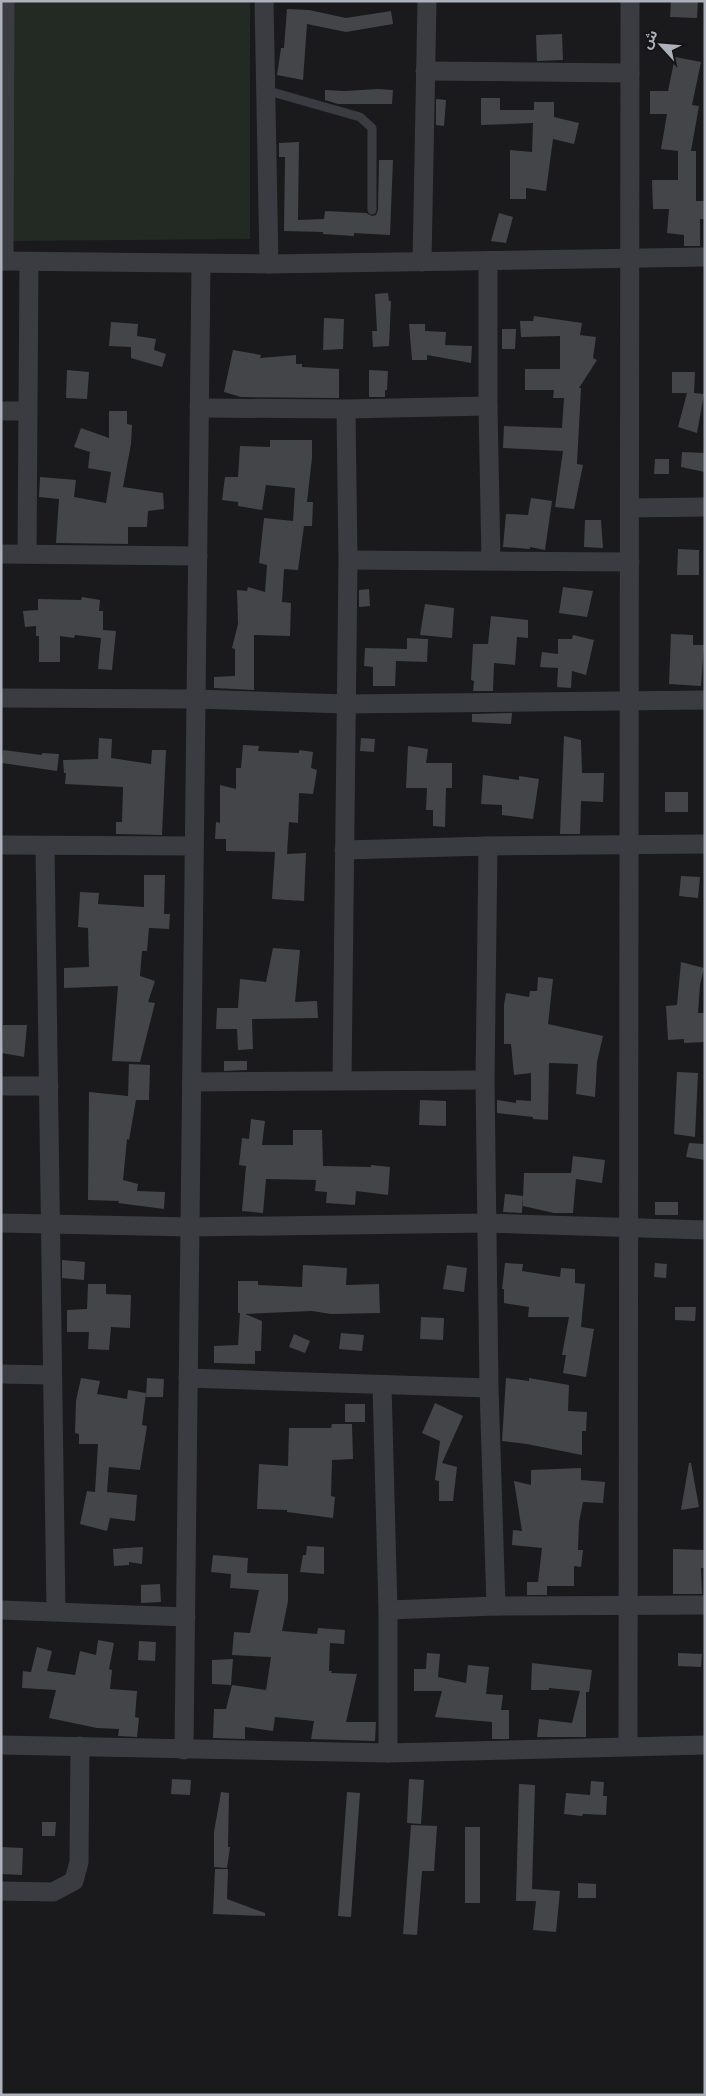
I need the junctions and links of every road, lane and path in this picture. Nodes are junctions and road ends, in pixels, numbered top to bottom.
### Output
1 (5, 1) edge
2 (264, 1) edge
3 (427, 1) edge
4 (630, 1) edge
5 (425, 70) junction
6 (630, 73) junction
7 (266, 90) junction
8 (372, 210) dead end
9 (705, 257) edge
10 (630, 258) junction
11 (3, 261) edge
12 (488, 261) junction
13 (29, 262) junction
14 (422, 262) junction
15 (201, 264) junction
16 (269, 264) junction
17 (488, 406) junction
18 (199, 408) junction
19 (346, 409) junction
20 (1, 411) edge
21 (28, 411) junction
22 (705, 507) edge
23 (630, 508) junction
24 (1, 554) edge
25 (27, 554) junction
26 (198, 556) junction
27 (348, 560) junction
28 (491, 561) junction
29 (630, 562) junction
30 (1, 698) edge
31 (196, 699) junction
32 (630, 700) junction
33 (705, 700) edge
34 (345, 704) junction
35 (705, 844) edge
36 (1, 845) edge
37 (45, 846) junction
38 (194, 846) junction
39 (488, 846) junction
40 (629, 846) junction
41 (344, 850) junction
42 (342, 1080) junction
43 (485, 1080) junction
44 (192, 1082) junction
45 (1, 1086) edge
46 (49, 1086) junction
47 (50, 1223) junction
48 (1, 1224) edge
49 (487, 1224) junction
50 (190, 1227) junction
51 (629, 1227) junction
52 (705, 1230) edge
53 (1, 1374) edge
54 (52, 1375) junction
55 (188, 1378) junction
56 (382, 1385) junction
57 (489, 1388) junction
58 (628, 1605) junction
59 (705, 1605) edge
60 (496, 1606) junction
61 (1, 1610) edge
62 (388, 1610) junction
63 (56, 1611) junction
64 (186, 1618) junction
65 (1, 1745) edge
66 (705, 1745) edge
67 (80, 1746) junction
68 (628, 1746) junction
69 (184, 1750) junction
70 (388, 1753) junction
71 (1, 1891) edge

1 - 11 street
2 - 7 street
3 - 5 street
4 - 6 street
5 - 6 street
5 - 14 street
6 - 10 street
7 - 8 lane
7 - 16 street
9 - 10 street
10 - 12 street
10 - 23 street
11 - 13 street
12 - 14 street
12 - 17 street
13 - 15 street
13 - 21 street
14 - 16 street
15 - 16 street
15 - 18 street
17 - 19 street
17 - 28 street
18 - 19 street
18 - 26 street
19 - 27 street
20 - 21 street
21 - 25 street
22 - 23 street
23 - 29 street
24 - 25 street
25 - 26 street
26 - 31 street
27 - 28 street
27 - 34 street
28 - 29 street
29 - 32 street
30 - 31 street
31 - 34 street
31 - 38 street
32 - 33 street
32 - 34 street
32 - 40 street
34 - 41 street
35 - 40 street
36 - 37 street
37 - 38 street
37 - 46 street
38 - 44 street
39 - 40 street
39 - 41 street
39 - 43 street
40 - 51 street
41 - 42 street
42 - 43 street
42 - 44 street
43 - 49 street
44 - 50 street
45 - 46 street
46 - 47 street
47 - 48 street
47 - 50 street
47 - 54 street
49 - 50 street
49 - 51 street
49 - 57 street
50 - 55 street
51 - 52 street
51 - 58 street
53 - 54 street
54 - 63 street
55 - 56 street
55 - 64 street
56 - 57 street
56 - 62 street
57 - 60 street
58 - 59 street
58 - 60 street
58 - 68 street
60 - 62 street
61 - 63 street
62 - 70 street
63 - 64 street
64 - 69 street
65 - 67 street
66 - 68 street
67 - 69 street
67 - 71 street
68 - 70 street
69 - 70 street

